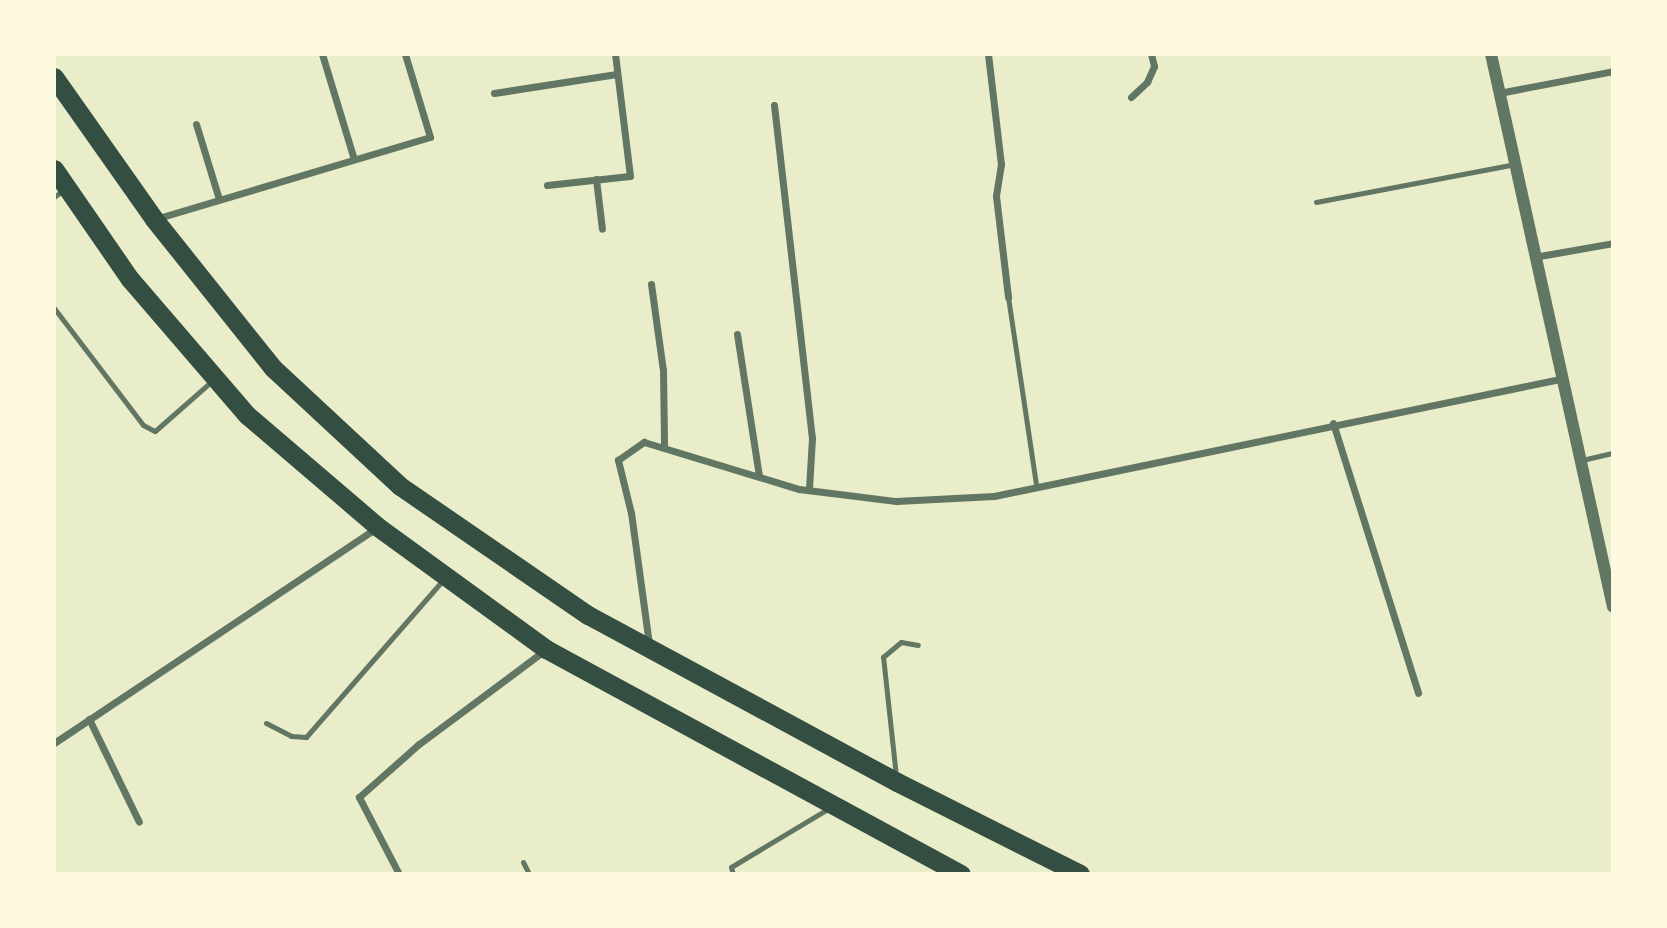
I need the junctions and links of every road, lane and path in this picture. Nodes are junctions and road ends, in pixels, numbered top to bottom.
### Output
1 (322, 54) edge
2 (405, 54) edge
3 (615, 54) edge
4 (988, 54) edge
5 (1151, 54) edge
6 (1491, 54) edge
7 (1613, 71) edge
8 (617, 74) junction
9 (54, 77) edge
10 (494, 93) dead end
11 (1499, 93) junction
12 (1131, 97) dead end
13 (774, 105) dead end
14 (196, 124) dead end
15 (354, 159) junction
16 (1515, 164) junction
17 (54, 169) edge
18 (596, 179) junction
19 (547, 185) dead end
20 (61, 192) edge
21 (219, 199) junction
22 (1316, 202) dead end
23 (154, 219) junction
24 (602, 229) dead end
25 (1613, 243) edge
26 (1534, 257) junction
27 (651, 284) dead end
28 (1008, 297) joint
29 (54, 308) edge
30 (737, 334) dead end
31 (215, 378) junction
32 (1560, 379) junction
33 (1333, 422) junction
34 (664, 446) junction
35 (1613, 453) edge
36 (1579, 461) junction
37 (759, 476) junction
38 (1036, 484) junction
39 (809, 489) junction
40 (378, 527) junction
41 (446, 576) junction
42 (1613, 607) edge
43 (918, 645) dead end
44 (650, 648) junction
45 (546, 649) junction
46 (1418, 693) dead end
47 (89, 719) junction
48 (266, 723) dead end
49 (54, 743) edge
50 (897, 782) junction
51 (832, 807) junction
52 (139, 822) dead end
53 (523, 862) dead end
54 (399, 874) edge
55 (529, 874) edge
56 (733, 874) edge
57 (961, 874) edge
58 (1080, 874) edge

1 - 15 street
2 - 15 street
3 - 8 street
4 - 28 street
5 - 12 street
6 - 11 street
7 - 11 street
8 - 10 street
8 - 18 street
9 - 23 highway
11 - 16 street
13 - 39 street
14 - 21 street
15 - 21 street
16 - 22 lane
16 - 26 street
17 - 20 highway
18 - 19 street
18 - 24 street
20 - 31 highway
21 - 23 street
23 - 44 highway
25 - 26 street
26 - 32 street
27 - 34 street
28 - 38 lane
29 - 31 lane
30 - 37 street
31 - 40 highway
32 - 33 street
32 - 36 street
33 - 38 street
33 - 46 street
34 - 37 street
34 - 44 street
35 - 36 lane
36 - 42 street
37 - 39 street
38 - 39 street
40 - 41 highway
40 - 47 street
41 - 45 highway
41 - 48 lane
43 - 50 lane
44 - 50 highway
45 - 51 highway
45 - 54 street
47 - 49 street
47 - 52 street
50 - 58 highway
51 - 56 lane
51 - 57 highway
53 - 55 lane

